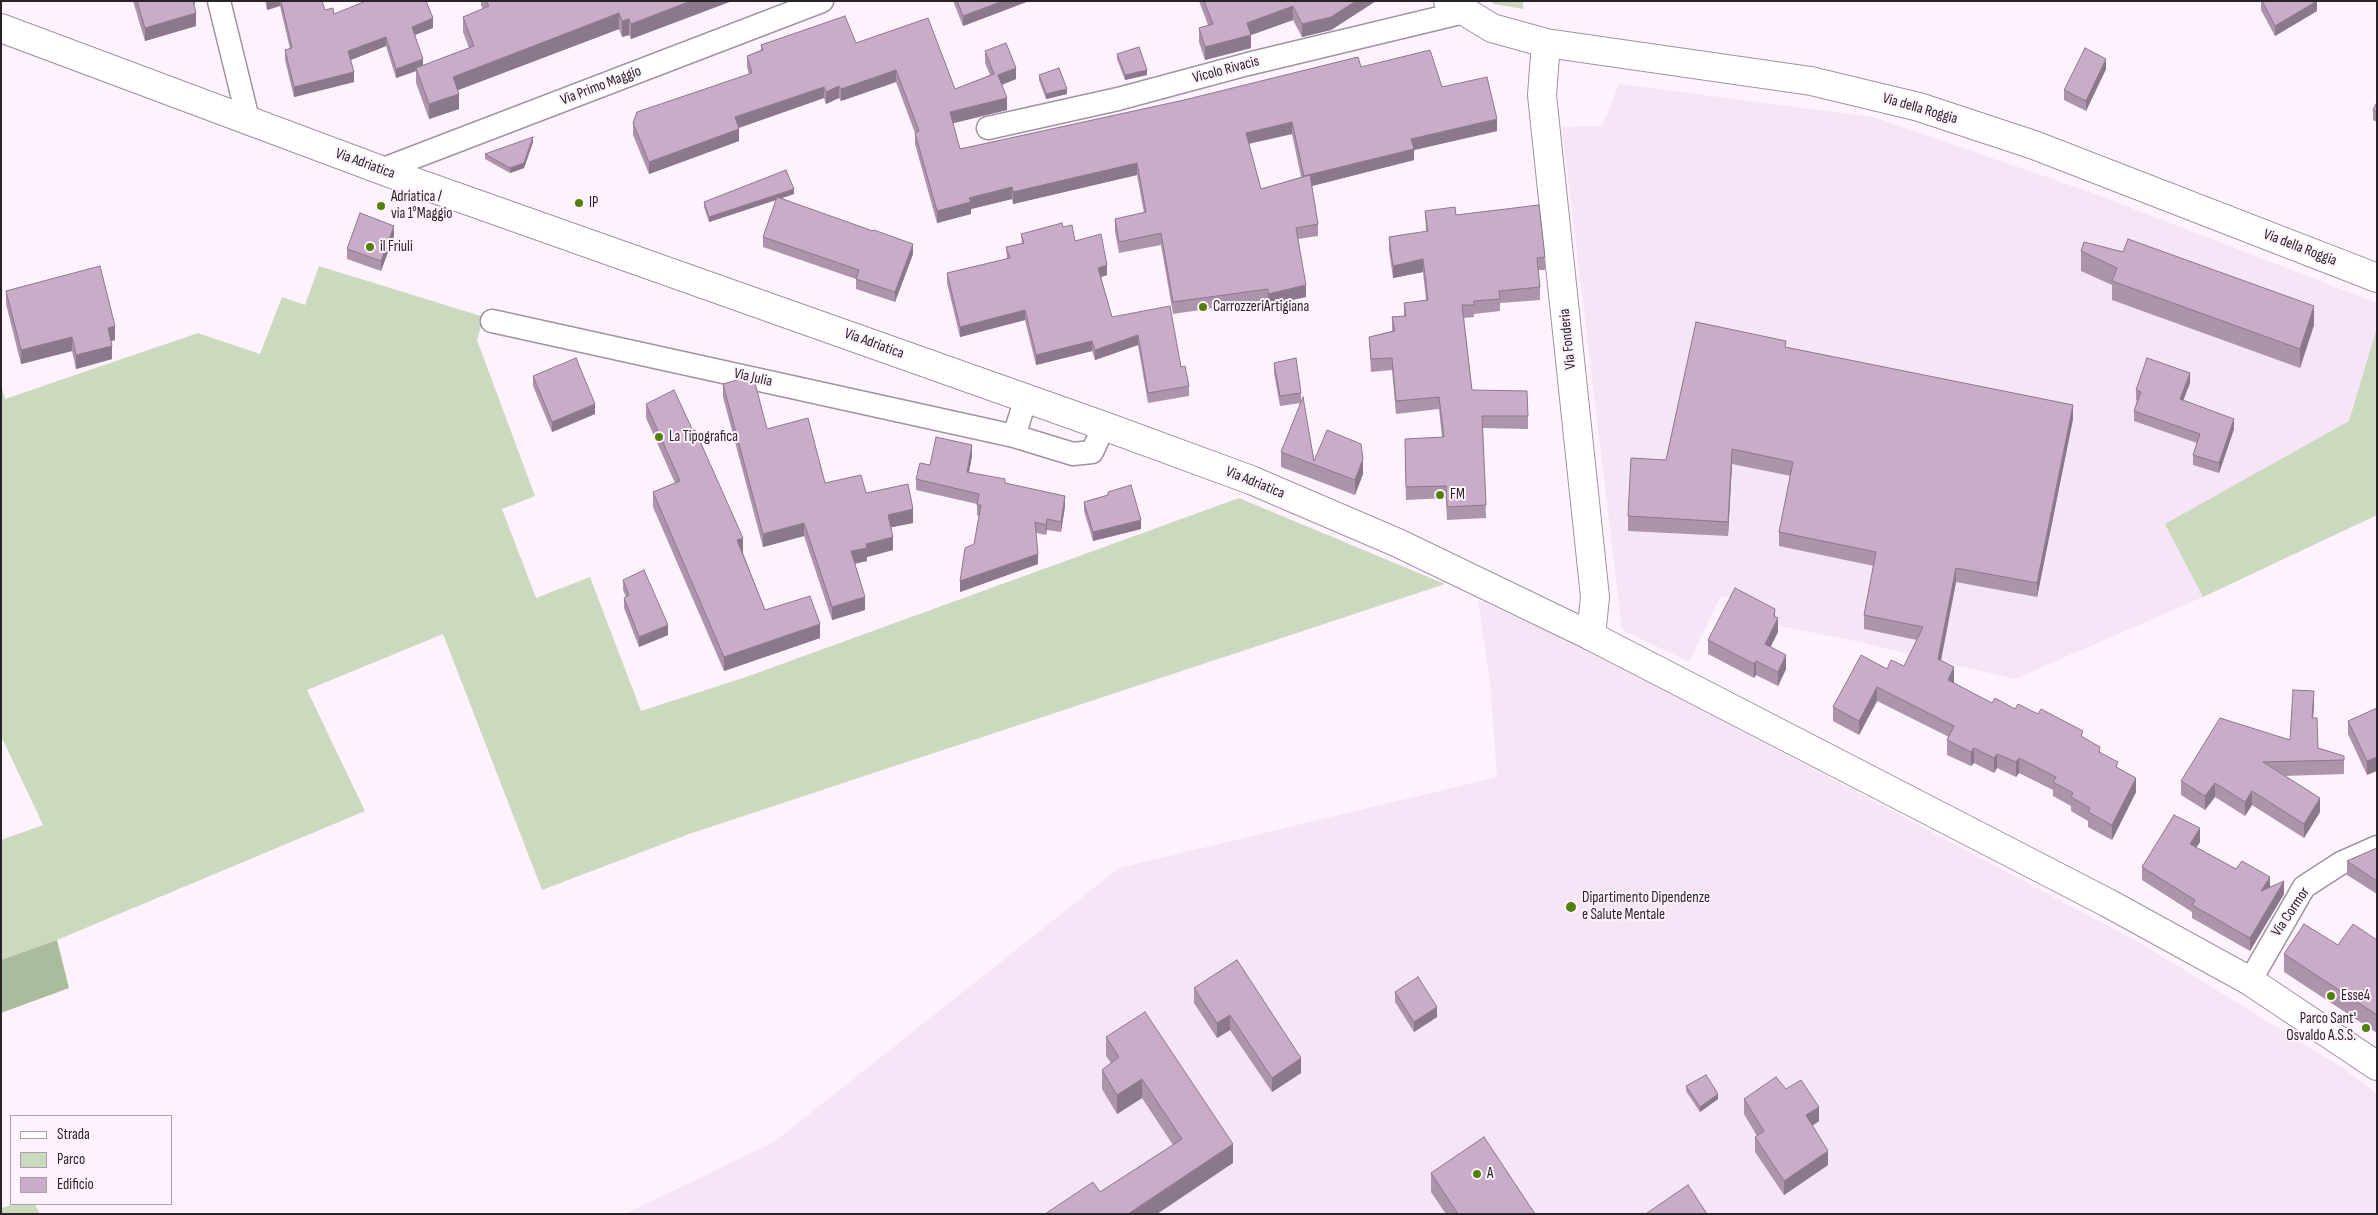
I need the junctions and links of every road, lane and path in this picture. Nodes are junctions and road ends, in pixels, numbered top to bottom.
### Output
1 (219, 1) edge
2 (822, 1) edge
3 (1456, 7) edge
4 (1, 28) edge
5 (1546, 43) junction
6 (248, 119) junction
7 (988, 128) dead end
8 (381, 170) junction
9 (2377, 278) edge
10 (492, 320) dead end
11 (1026, 398) junction
12 (1104, 426) junction
13 (1014, 436) junction
14 (1591, 636) junction
15 (2377, 846) edge
16 (2250, 981) junction
17 (2377, 1066) edge

1 - 6 street
2 - 8 street, Via Primo Maggio
3 - 5 main road, Via della Roggia
3 - 7 street, Vicolo Rivacis
4 - 6 main road, Via Adriatica
5 - 9 main road, Via della Roggia
5 - 14 main road, Via Fonderia
6 - 8 main road, Via Adriatica
8 - 11 main road, Via Adriatica
10 - 13 street, Via Julia
11 - 12 main road, Via Adriatica
11 - 13 street
12 - 13 street, Via Julia
12 - 14 main road, Via Adriatica
14 - 16 main road, Via Adriatica
15 - 16 street, Via Cormor
16 - 17 main road, Via Adriatica

